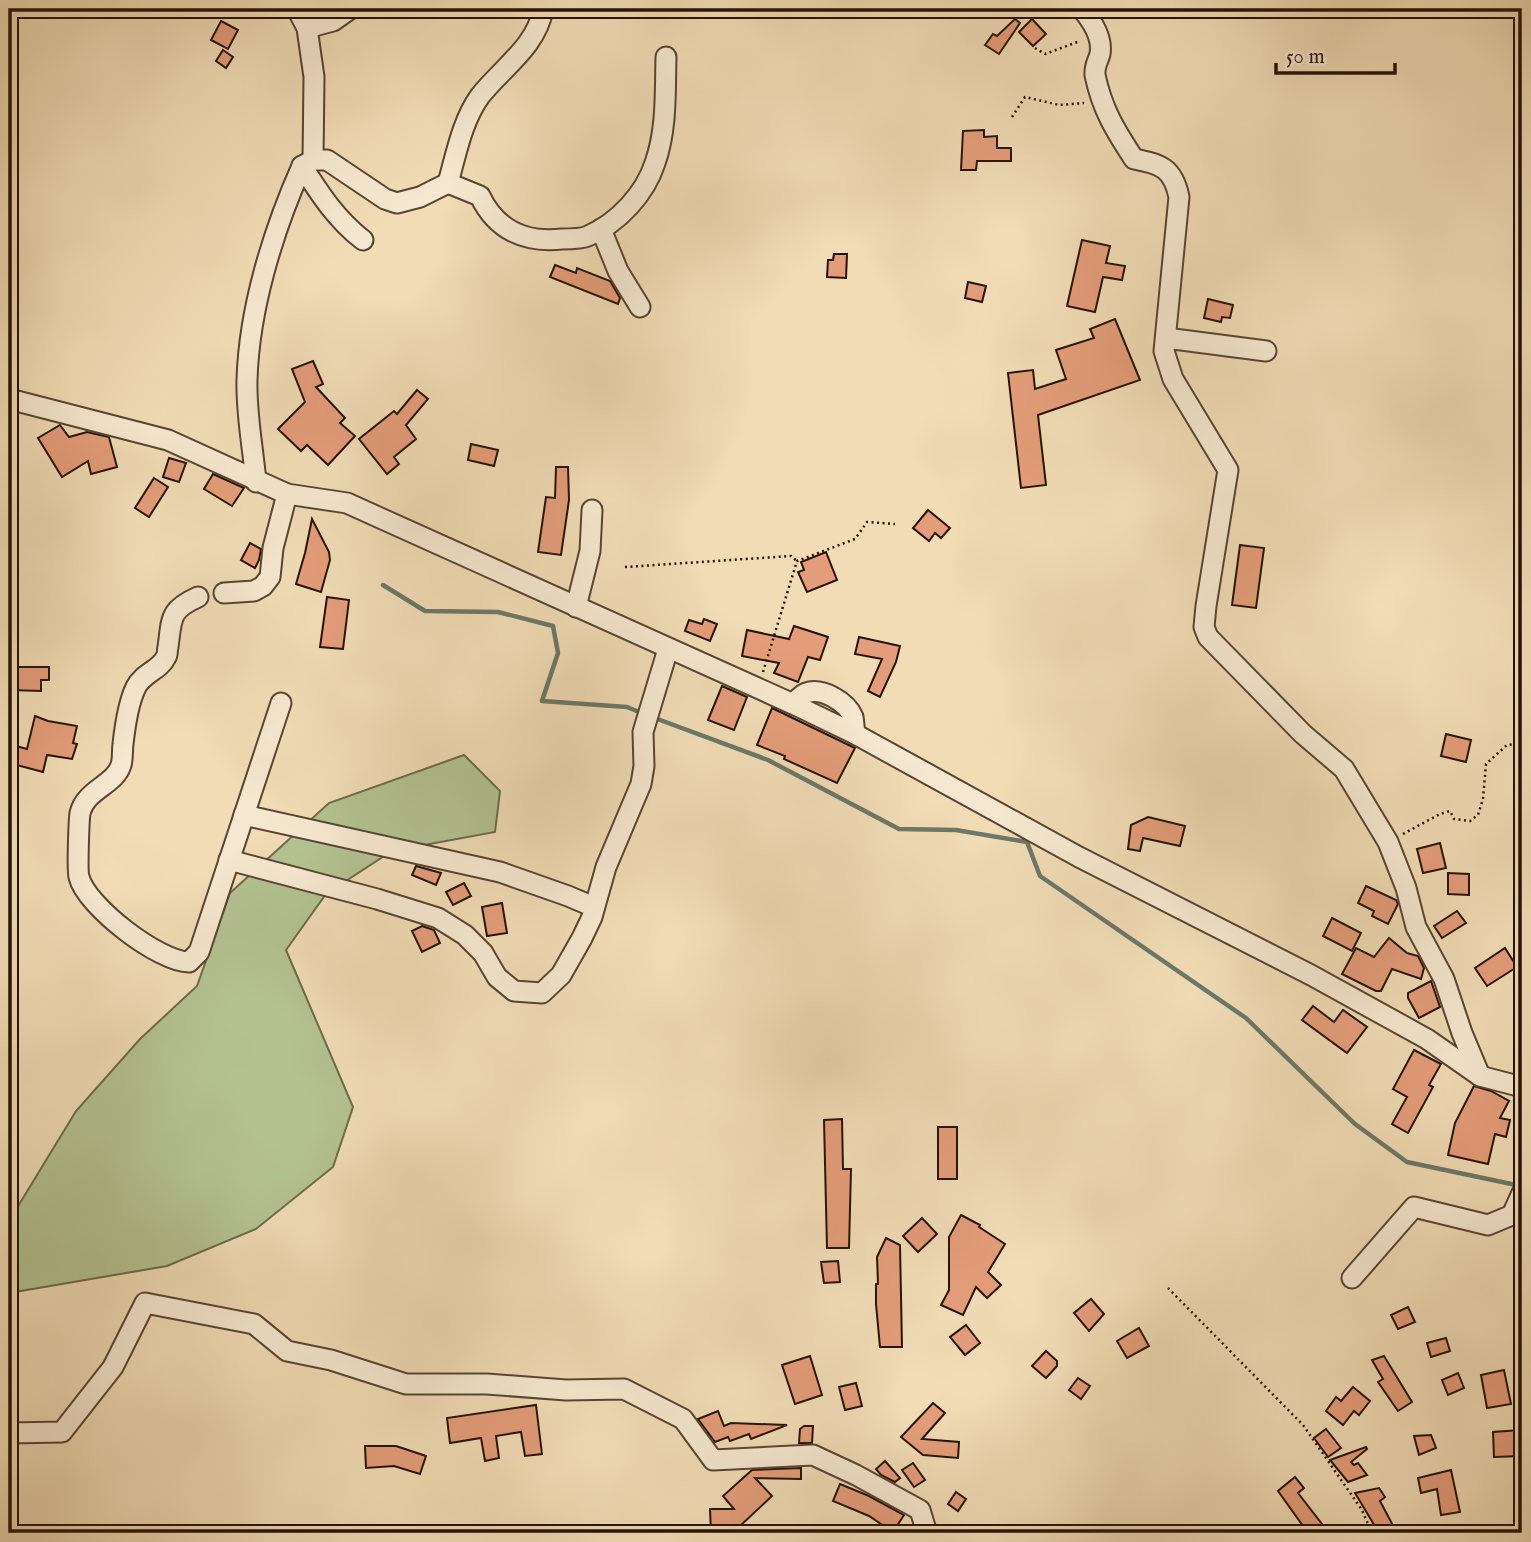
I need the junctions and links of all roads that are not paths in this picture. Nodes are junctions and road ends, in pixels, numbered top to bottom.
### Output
1 (297, 9) edge
2 (350, 9) edge
3 (543, 9) edge
4 (1082, 9) edge
5 (307, 28) junction
6 (666, 57) dead end
7 (307, 163) junction
8 (448, 183) junction
9 (601, 229) junction
10 (363, 240) dead end
11 (640, 307) dead end
12 (1166, 338) junction
13 (1266, 351) dead end
14 (9, 399) edge
15 (256, 482) junction
16 (287, 494) junction
17 (592, 510) dead end
18 (224, 593) dead end
19 (198, 597) dead end
20 (576, 607) junction
21 (668, 649) junction
22 (281, 703) dead end
23 (244, 815) junction
24 (229, 860) junction
25 (594, 907) junction
26 (1480, 1076) junction
27 (1522, 1087) edge
28 (1522, 1193) edge
29 (1352, 1278) dead end
30 (9, 1433) edge
31 (927, 1533) edge

1 - 5 street
2 - 5 street
3 - 8 street
4 - 12 street
5 - 7 street
6 - 9 street
7 - 8 street
7 - 10 street
7 - 15 street
8 - 9 street
9 - 11 street
12 - 13 street
12 - 26 street
14 - 15 street
15 - 16 street
16 - 18 street
16 - 20 street
17 - 20 street
19 - 24 street
20 - 21 street
21 - 25 street
21 - 26 street
22 - 23 street
23 - 24 street
23 - 25 street
24 - 25 street
26 - 27 street
28 - 29 street
30 - 31 street

